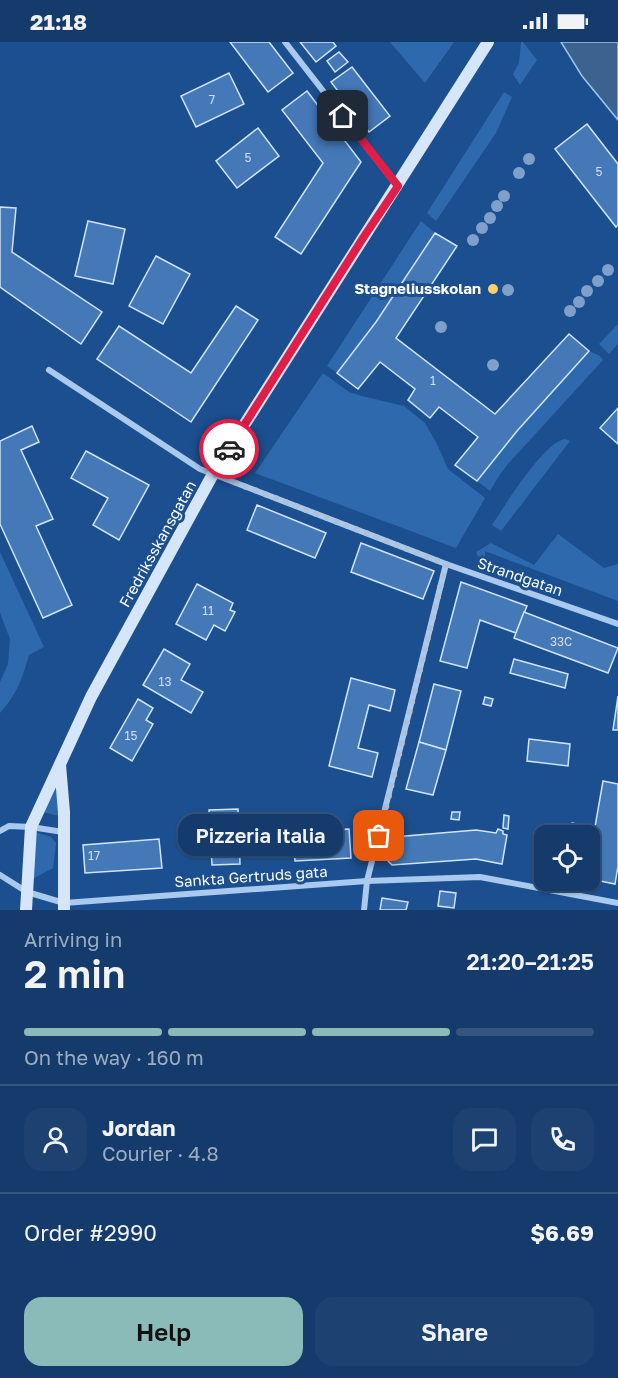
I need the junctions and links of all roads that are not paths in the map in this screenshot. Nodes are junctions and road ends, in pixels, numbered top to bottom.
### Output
1 (285, 42) edge
2 (489, 42) edge
3 (398, 186) junction
4 (49, 370) dead end
5 (213, 474) junction
6 (446, 564) junction
7 (618, 624) edge
8 (60, 764) junction
9 (31, 827) junction
10 (0, 831) edge
11 (63, 832) junction
12 (0, 875) edge
13 (368, 881) junction
14 (27, 892) junction
15 (618, 903) edge
16 (64, 906) edge
17 (26, 910) edge
18 (364, 910) edge

1 - 3 street
2 - 3 main road, Fredriksskansgatan
3 - 5 main road, Fredriksskansgatan
4 - 5 street, Strandgatan
5 - 6 street, Strandgatan
5 - 8 main road, Fredriksskansgatan
6 - 7 street, Strandgatan
6 - 13 street
8 - 9 main road, Fredriksskansgatan
8 - 11 main road
9 - 10 street
9 - 11 street
9 - 14 main road
11 - 16 main road
12 - 14 street
13 - 15 street, Sankta Gertruds gata
13 - 16 street, Sankta Gertruds gata
13 - 18 street
14 - 16 street
14 - 17 main road

